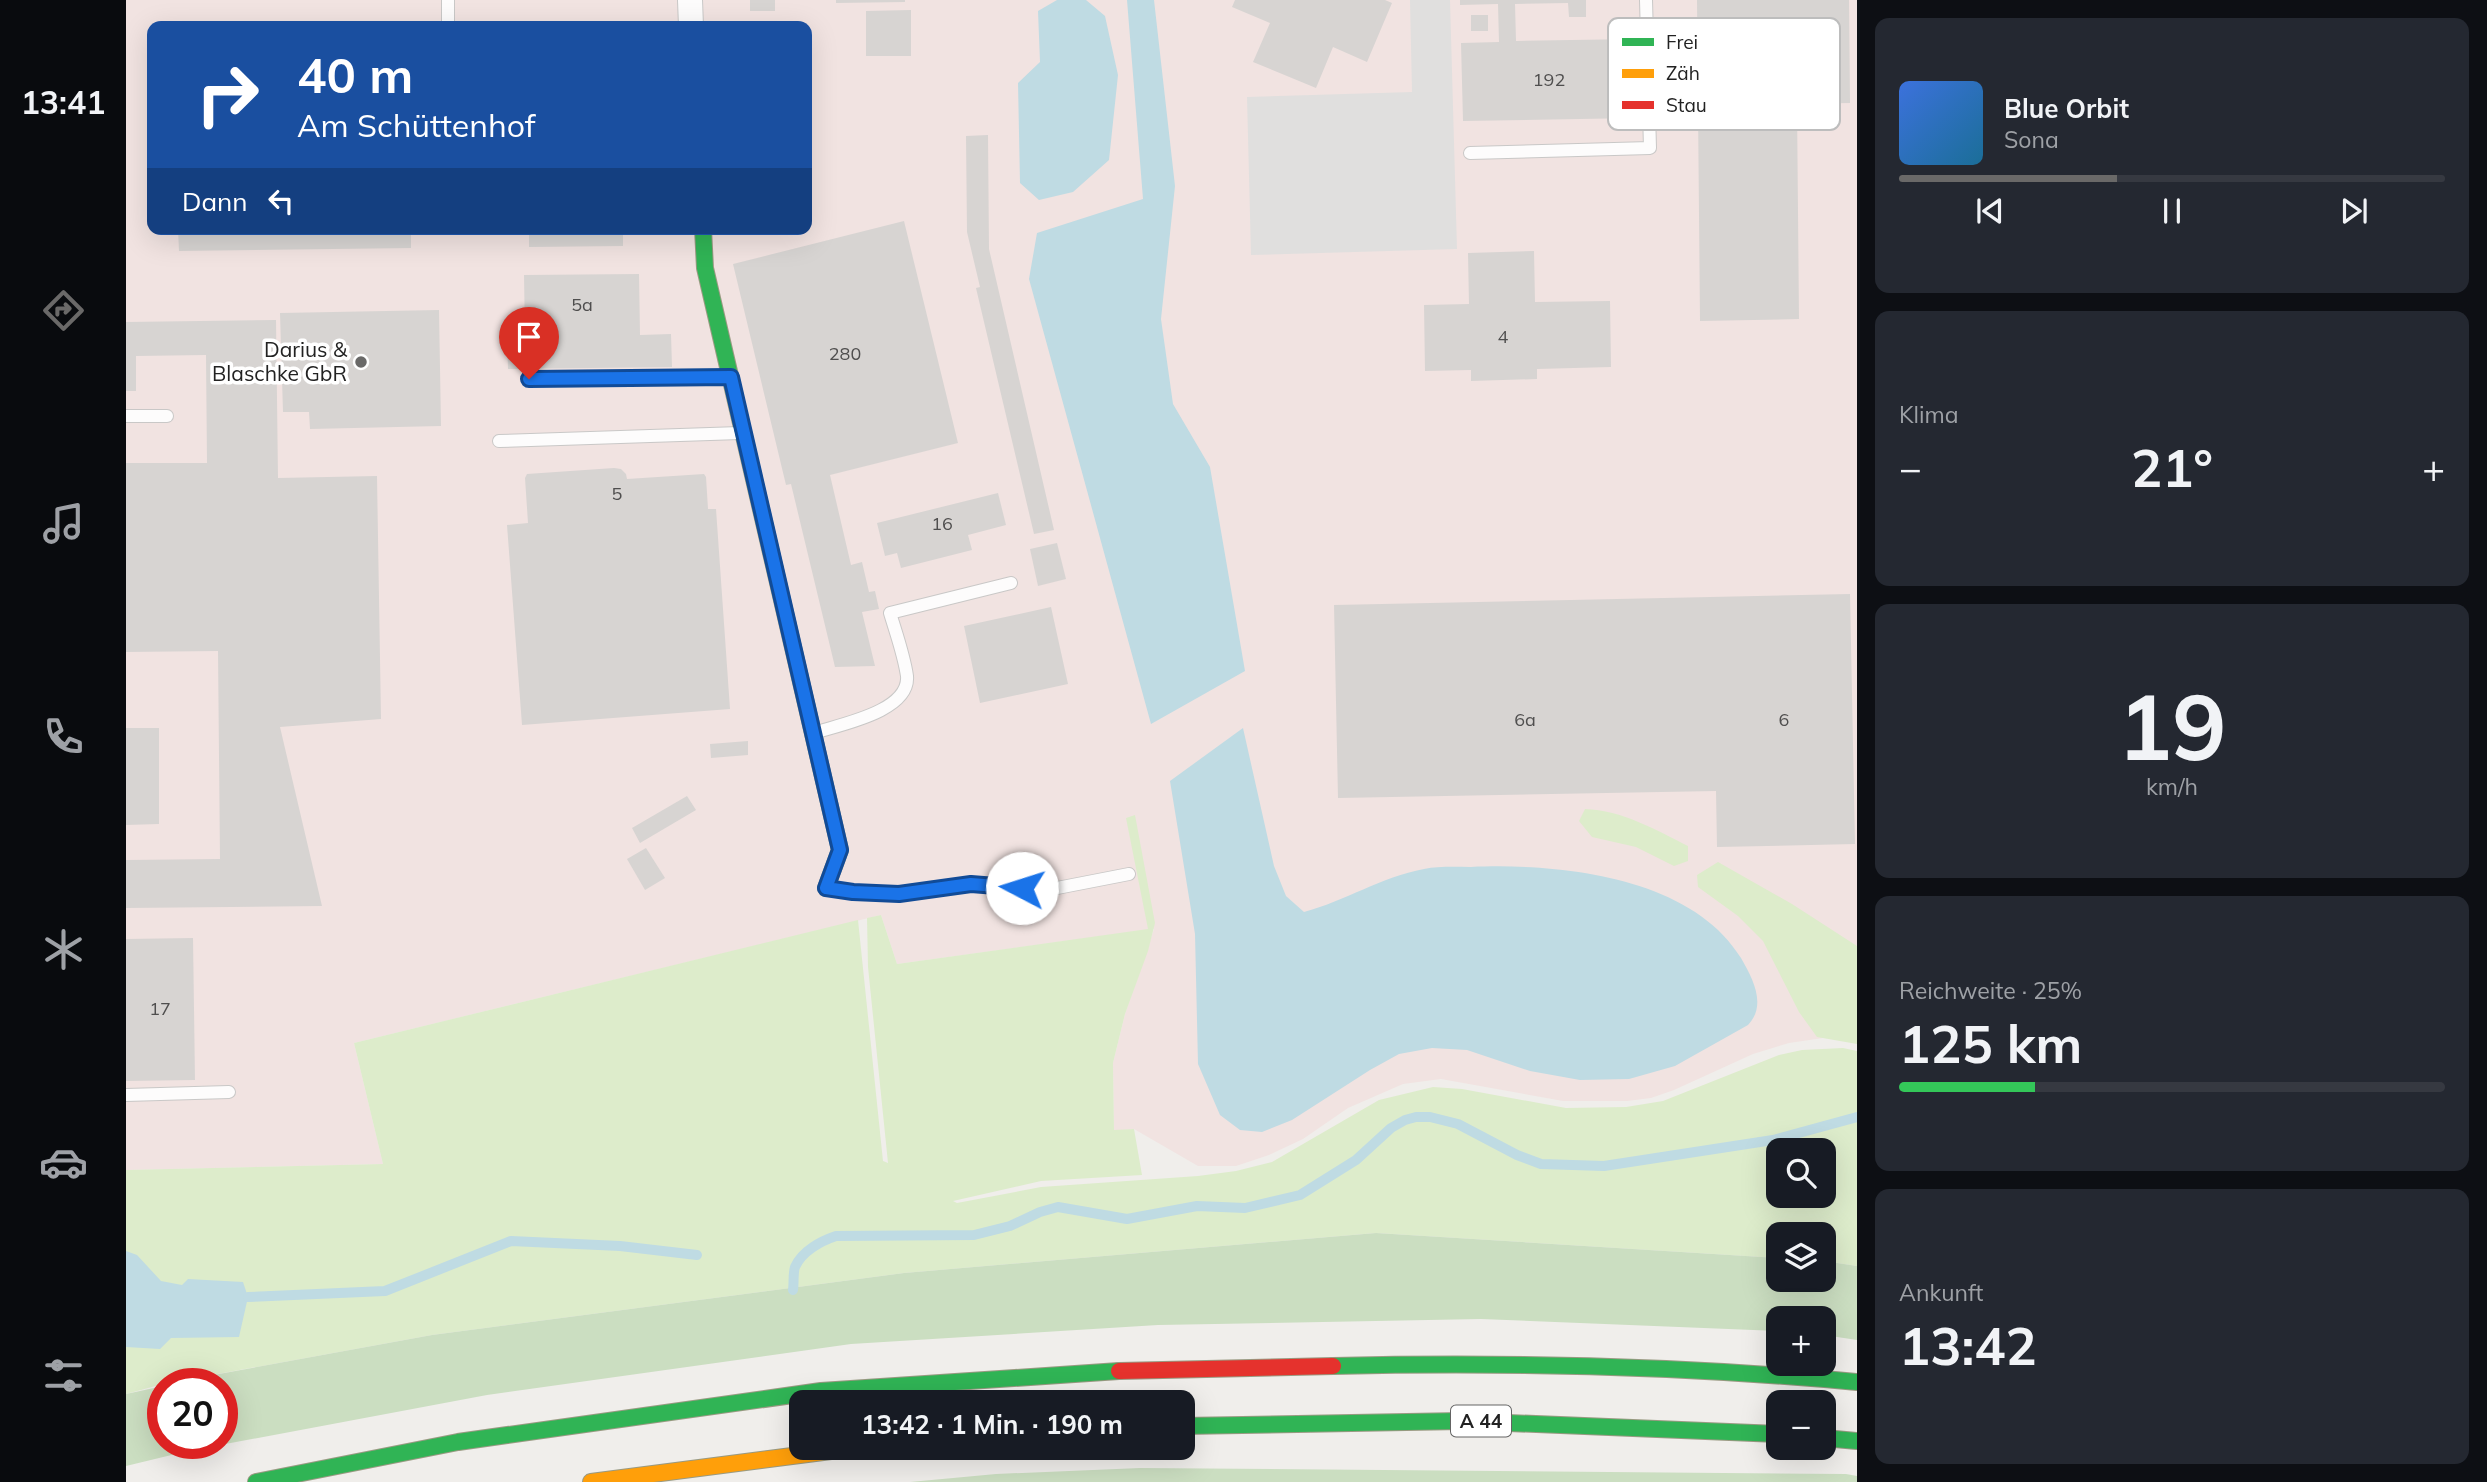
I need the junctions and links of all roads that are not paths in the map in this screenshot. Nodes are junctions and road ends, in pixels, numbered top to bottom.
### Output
1 (448, 0) edge
2 (690, 0) edge
3 (1646, 0) edge
4 (1646, 18) edge
5 (448, 21) edge
6 (691, 21) edge
7 (1650, 130) edge
8 (1471, 153) dead end
9 (703, 235) edge
10 (731, 377) junction
11 (529, 379) dead end
12 (126, 416) edge
13 (167, 416) dead end
14 (744, 432) junction
15 (499, 441) dead end
16 (1011, 583) dead end
17 (813, 733) junction
18 (1129, 874) dead end
19 (826, 888) joint
20 (229, 1092) dead end
21 (126, 1095) edge
22 (1857, 1382) edge
23 (1195, 1426) edge
24 (1766, 1434) edge
25 (1836, 1439) edge
26 (1857, 1441) edge
27 (789, 1456) edge
28 (256, 1482) edge
29 (591, 1482) edge

1 - 5 lane
2 - 6 street
3 - 4 lane
7 - 8 lane
9 - 10 main road
10 - 11 lane
10 - 14 main road
12 - 13 lane
14 - 15 lane
14 - 17 main road
16 - 17 lane
17 - 19 main road
18 - 19 lane
20 - 21 lane
22 - 28 main road
23 - 24 main road, A 44
25 - 26 main road
27 - 29 main road

